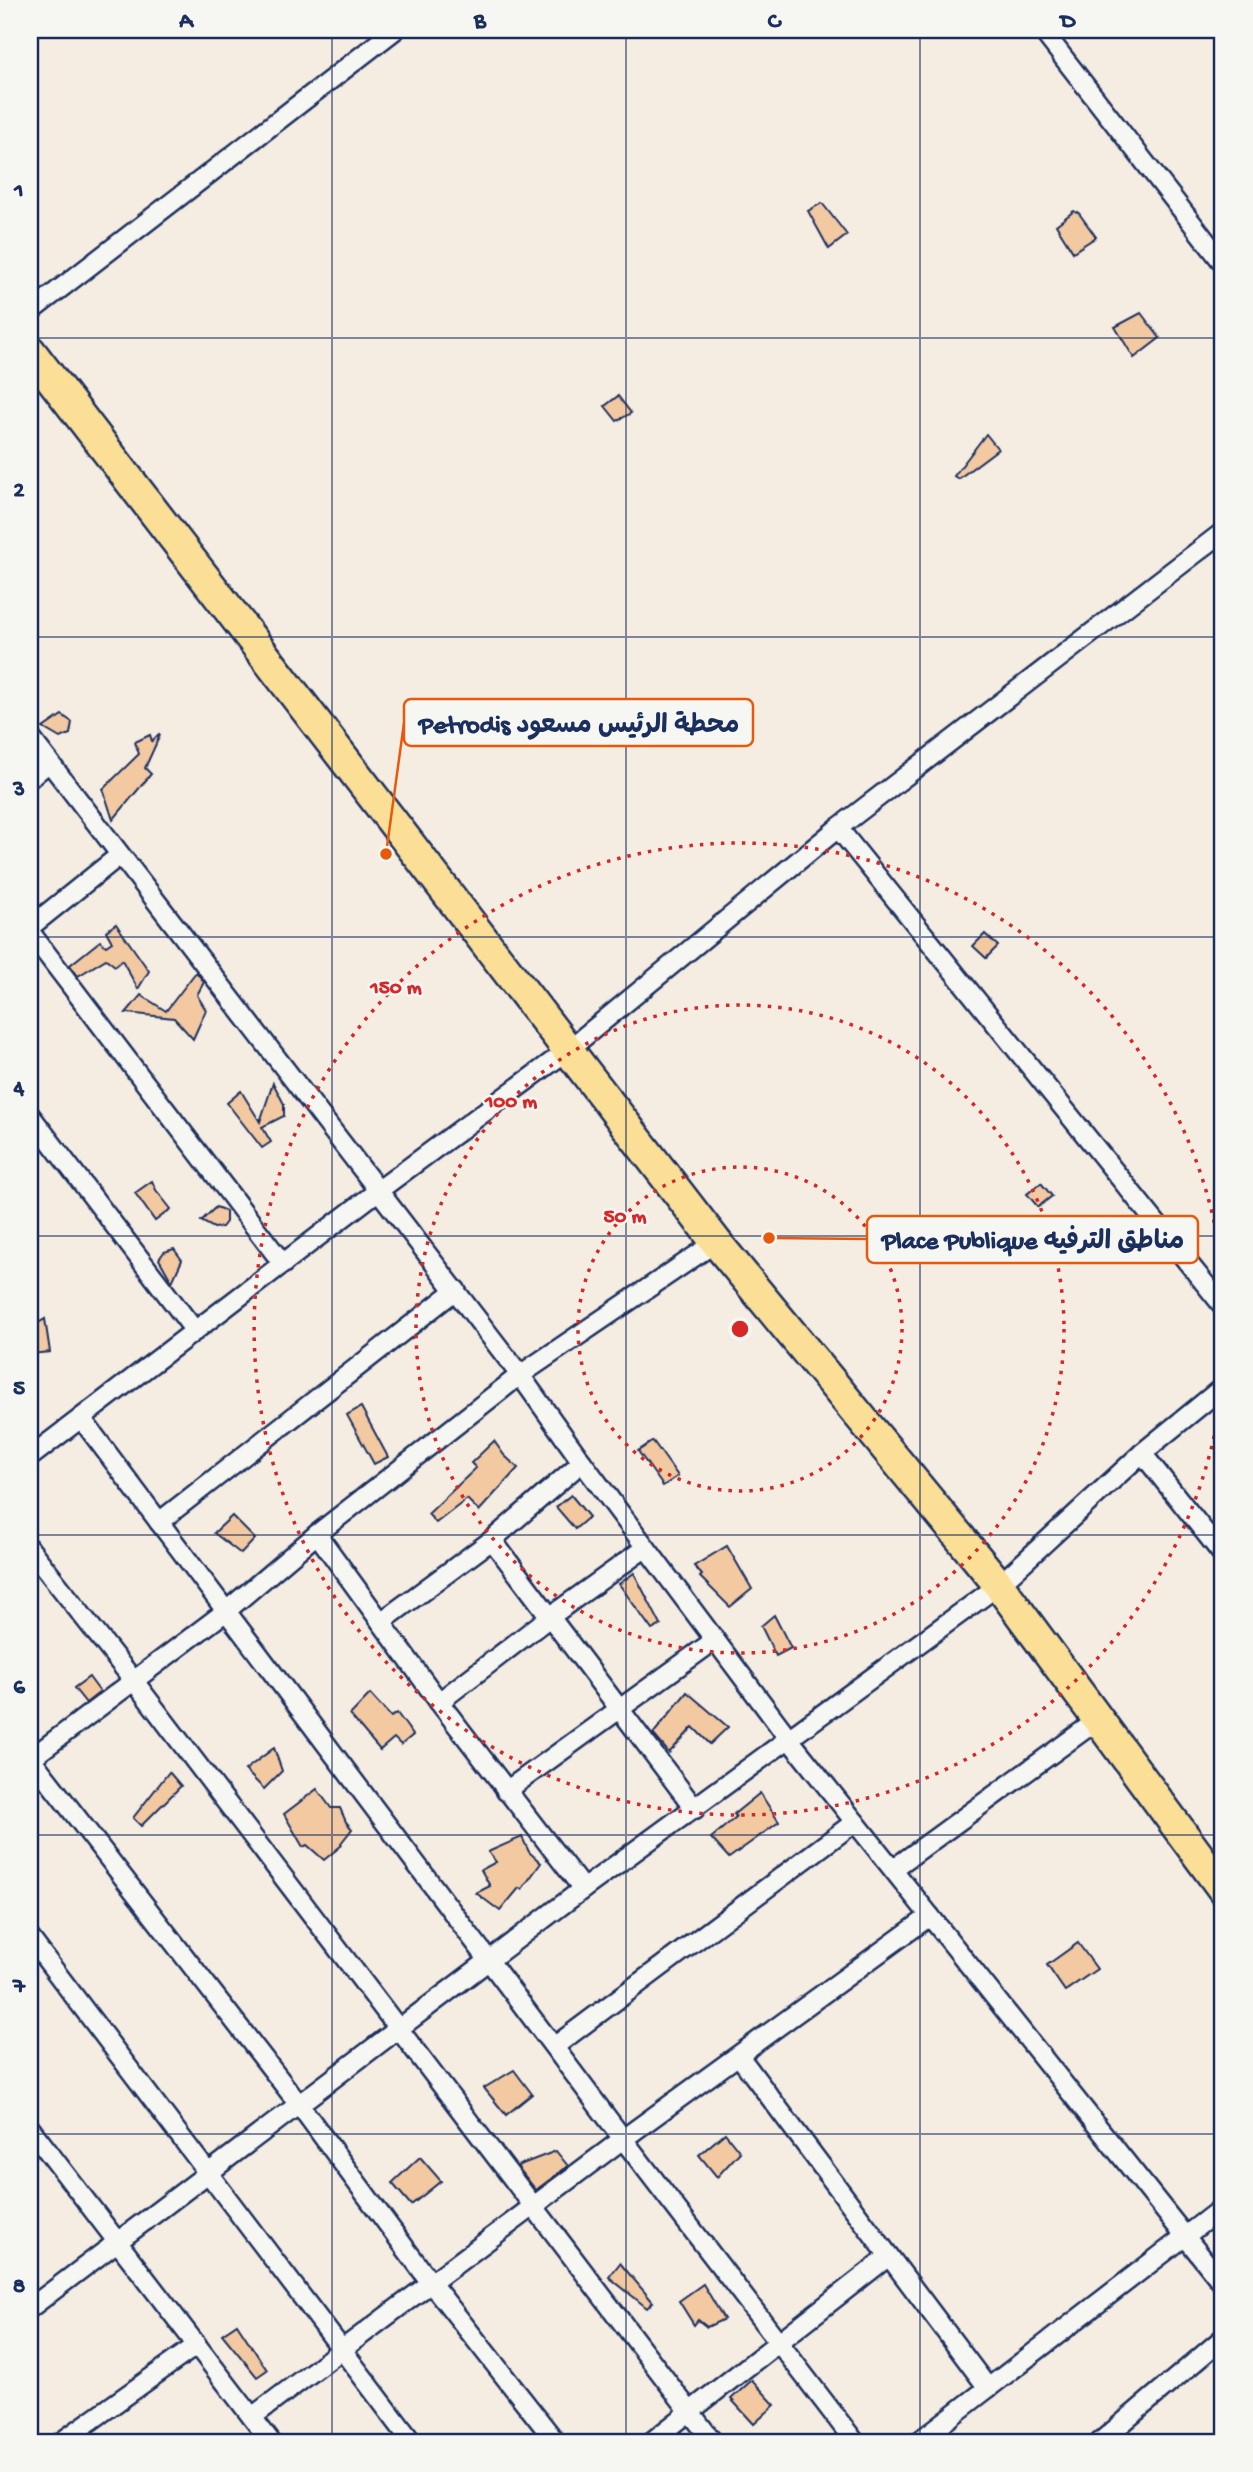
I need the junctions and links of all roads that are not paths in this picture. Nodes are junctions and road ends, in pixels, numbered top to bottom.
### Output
1 (395, 30) edge
2 (1042, 30) edge
3 (1223, 263) edge
4 (30, 312) edge
5 (30, 351) edge
6 (1223, 532) edge
7 (30, 737) edge
8 (49, 762) junction
9 (30, 778) edge
10 (838, 828) junction
11 (120, 855) junction
12 (30, 927) edge
13 (30, 932) edge
14 (568, 1050) junction
15 (30, 1115) edge
16 (379, 1190) junction
17 (716, 1242) junction
18 (283, 1264) junction
19 (456, 1290) junction
20 (1223, 1306) edge
21 (195, 1331) junction
22 (520, 1375) junction
23 (1223, 1387) edge
24 (81, 1418) junction
25 (1142, 1453) junction
26 (30, 1457) edge
27 (582, 1462) junction
28 (159, 1522) junction
29 (317, 1534) junction
30 (492, 1540) junction
31 (645, 1548) junction
32 (30, 1549) edge
33 (1223, 1555) edge
34 (999, 1585) junction
35 (225, 1612) junction
36 (551, 1616) junction
37 (381, 1622) junction
38 (715, 1640) junction
39 (134, 1681) junction
40 (439, 1702) junction
41 (620, 1710) junction
42 (1099, 1719) junction
43 (789, 1739) junction
44 (30, 1758) edge
45 (506, 1791) junction
46 (695, 1809) junction
47 (855, 1822) junction
48 (893, 1869) junction
49 (583, 1889) junction
50 (1223, 1889) edge
51 (930, 1916) junction
52 (30, 1938) edge
53 (490, 1961) junction
54 (398, 2028) junction
55 (555, 2046) junction
56 (739, 2056) junction
57 (298, 2103) junction
58 (30, 2128) edge
59 (623, 2139) junction
60 (206, 2174) junction
61 (534, 2205) junction
62 (1223, 2207) edge
63 (1186, 2235) junction
64 (117, 2242) junction
65 (889, 2256) junction
66 (431, 2283) junction
67 (1223, 2284) edge
68 (31, 2305) edge
69 (1223, 2338) edge
70 (778, 2342) junction
71 (197, 2345) junction
72 (341, 2349) junction
73 (988, 2388) junction
74 (690, 2412) junction
75 (252, 2417) junction
76 (61, 2442) edge
77 (271, 2442) edge
78 (412, 2442) edge
79 (556, 2442) edge
80 (651, 2442) edge
81 (713, 2442) edge
82 (855, 2442) edge
83 (918, 2442) edge
84 (1100, 2442) edge

1 - 4 street
2 - 3 street
5 - 14 main road
6 - 10 street
7 - 8 street
8 - 9 street
8 - 11 street
10 - 14 street
10 - 20 street
11 - 12 street
11 - 16 street
13 - 18 street
14 - 16 street
14 - 17 main road
15 - 21 street
16 - 18 street
16 - 19 street
17 - 22 street
17 - 34 main road
18 - 21 street
19 - 22 street
19 - 28 street
21 - 24 street
22 - 27 street
22 - 29 street
23 - 25 street
24 - 26 street
24 - 28 street
25 - 33 street
25 - 34 street
27 - 30 street
27 - 31 street
28 - 35 street
29 - 35 street
29 - 37 street
30 - 36 street
30 - 37 street
31 - 36 street
31 - 38 street
32 - 39 street
34 - 42 main road
34 - 43 street
35 - 39 street
35 - 53 street
36 - 40 street
36 - 41 street
37 - 40 street
38 - 41 street
38 - 43 street
39 - 44 street
39 - 54 street
40 - 45 street
41 - 45 street
41 - 46 street
42 - 48 street
42 - 50 main road
43 - 46 street
43 - 47 street
44 - 57 street
45 - 49 street
46 - 49 street
47 - 48 street
47 - 55 street
48 - 51 street
49 - 53 street
51 - 56 street
51 - 63 street
52 - 60 street
53 - 54 street
53 - 55 street
54 - 57 street
54 - 61 street
55 - 59 street
56 - 59 street
56 - 65 street
57 - 60 street
57 - 66 street
58 - 64 street
59 - 61 street
59 - 70 street
60 - 64 street
60 - 72 street
61 - 66 street
61 - 74 street
62 - 63 street
63 - 67 street
63 - 73 street
64 - 68 street
64 - 71 street
65 - 70 street
65 - 73 street
66 - 72 street
66 - 79 street
69 - 84 street
70 - 74 street
70 - 82 street
71 - 75 street
71 - 76 street
72 - 75 street
72 - 78 street
73 - 83 street
74 - 80 street
74 - 81 street
75 - 77 street

